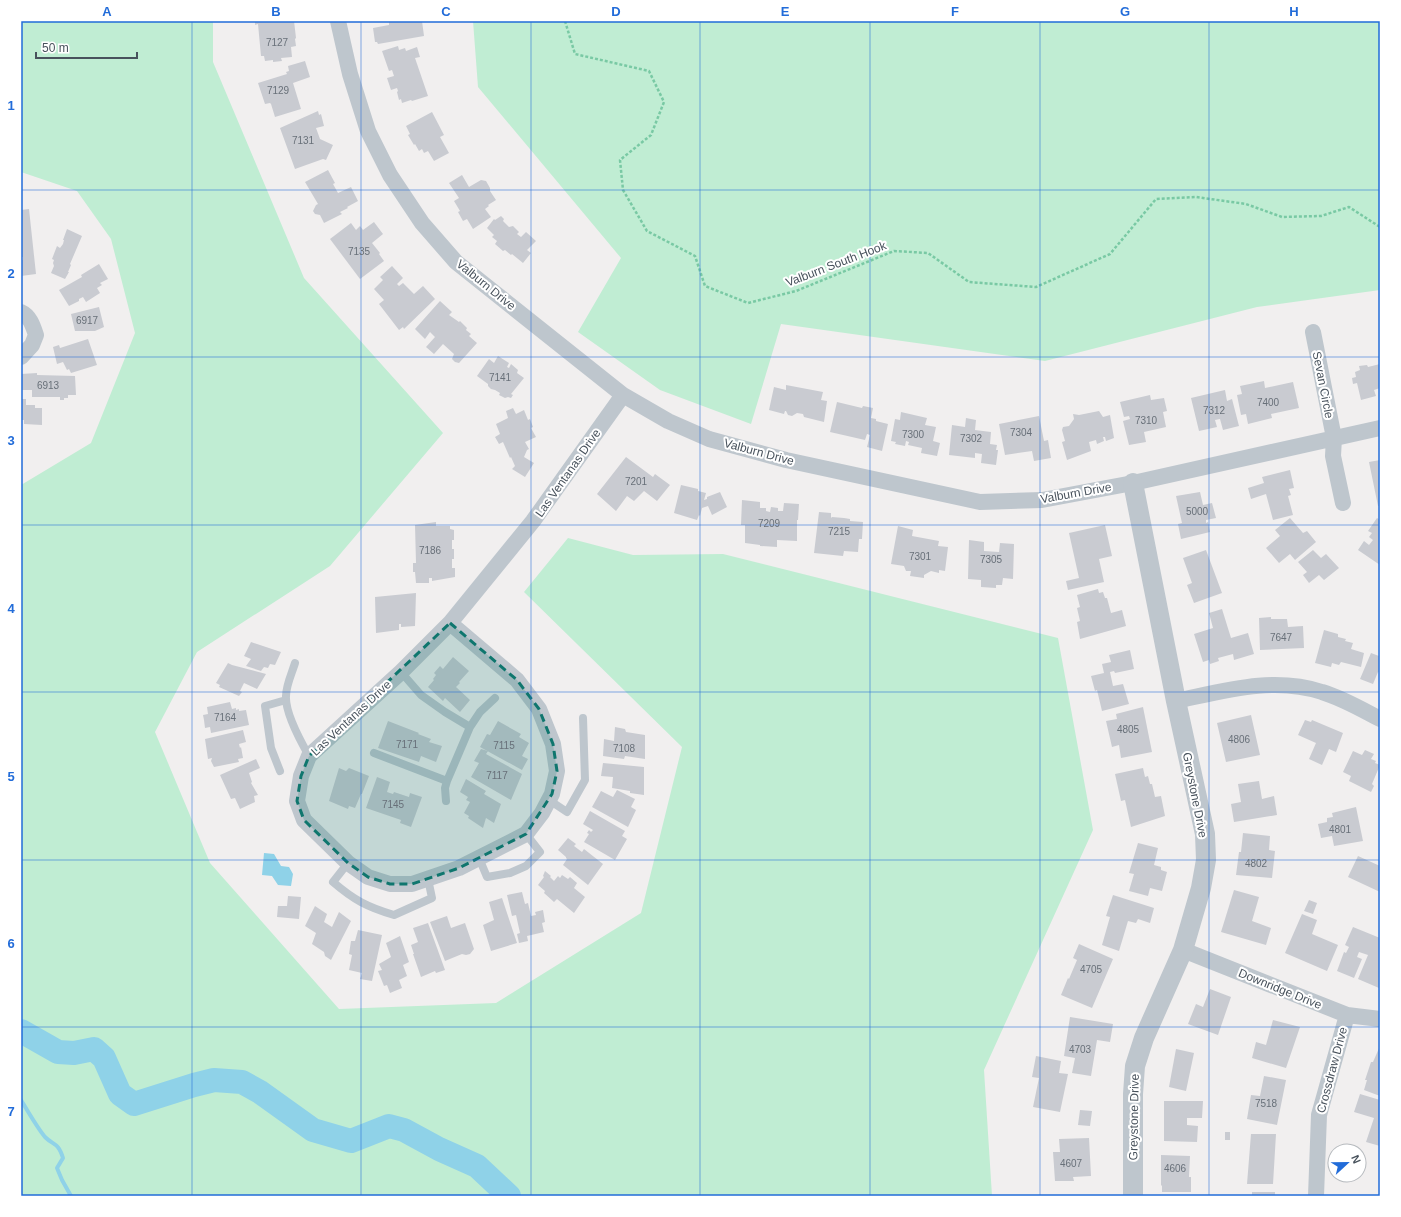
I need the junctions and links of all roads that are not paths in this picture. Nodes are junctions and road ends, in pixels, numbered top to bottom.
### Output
1 (338, 21) edge
2 (21, 312) edge
3 (1313, 332) dead end
4 (21, 357) edge
5 (623, 395) junction
6 (1380, 428) edge
7 (1334, 438) junction
8 (1133, 483) junction
9 (1343, 503) dead end
10 (450, 623) junction
11 (295, 663) dead end
12 (401, 672) junction
13 (495, 698) dead end
14 (286, 700) junction
15 (1176, 701) junction
16 (583, 718) dead end
17 (1380, 719) edge
18 (470, 727) junction
19 (374, 753) dead end
20 (309, 756) junction
21 (280, 771) dead end
22 (447, 781) junction
23 (549, 800) junction
24 (446, 801) dead end
25 (526, 834) junction
26 (479, 858) junction
27 (348, 863) junction
28 (428, 879) junction
29 (1183, 950) junction
30 (1347, 1016) junction
31 (1380, 1019) edge
32 (1133, 1196) edge
33 (1316, 1196) edge

1 - 5 street, Valburn Drive
2 - 4 street
3 - 7 street, Sevan Circle
5 - 8 street, Valburn Drive
5 - 10 street, Las Ventanas Drive
6 - 7 street, Valburn Drive
7 - 8 street, Valburn Drive
7 - 9 street, Sevan Circle
8 - 15 street, Greystone Drive
10 - 12 street, Las Ventanas Drive
10 - 23 street, Las Ventanas Drive
11 - 14 lane
12 - 18 lane
12 - 20 street, Las Ventanas Drive
13 - 18 lane
14 - 20 lane
14 - 21 lane
15 - 17 street
15 - 29 street, Greystone Drive
16 - 23 lane
18 - 22 lane
19 - 22 lane
20 - 27 street, Las Ventanas Drive
22 - 24 lane
23 - 25 street, Las Ventanas Drive
25 - 26 street, Las Ventanas Drive
25 - 26 lane
26 - 28 street, Las Ventanas Drive
27 - 28 street, Las Ventanas Drive
27 - 28 lane
29 - 30 street, Downridge Drive
29 - 32 street, Greystone Drive
30 - 31 street, Downridge Drive
30 - 33 street, Crossdraw Drive

